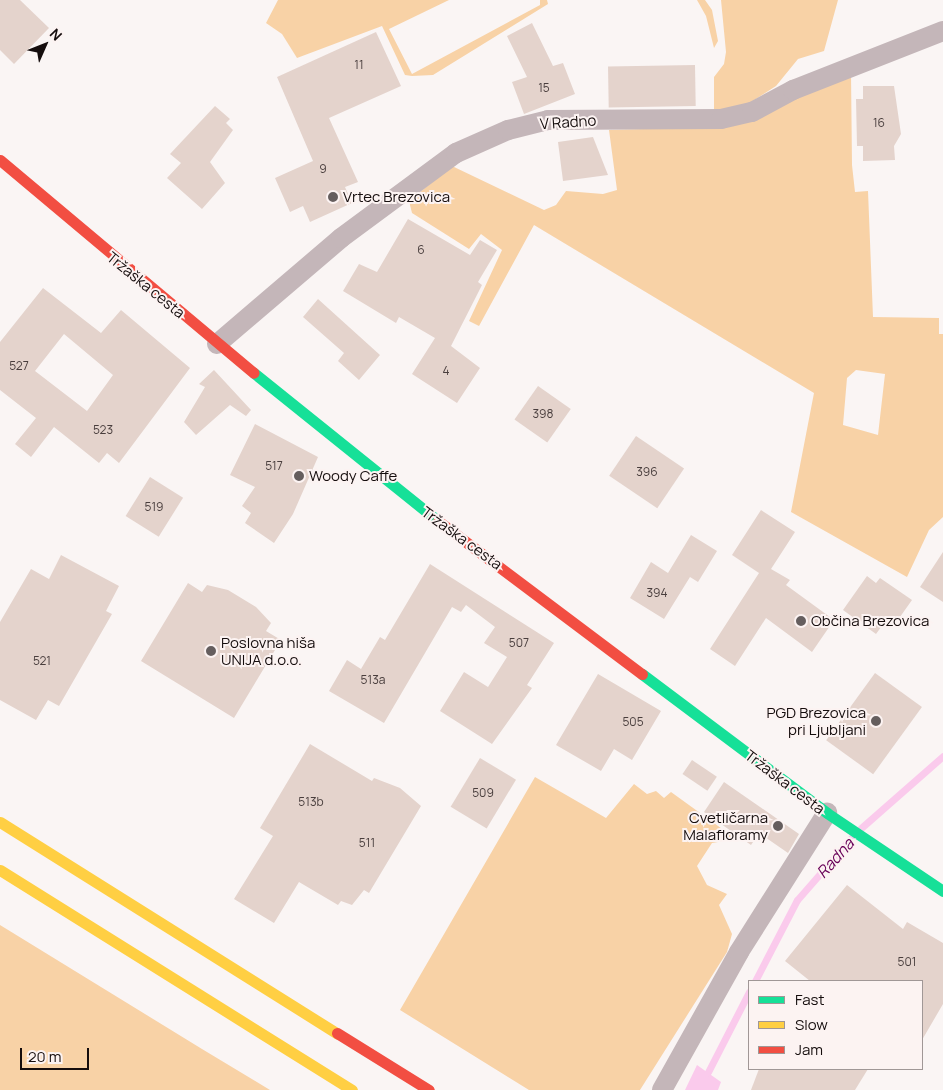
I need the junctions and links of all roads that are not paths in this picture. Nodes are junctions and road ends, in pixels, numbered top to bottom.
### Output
1 (943, 31) edge
2 (0, 160) edge
3 (217, 344) junction
4 (827, 813) junction
5 (0, 822) edge
6 (0, 870) edge
7 (943, 891) edge
8 (352, 1090) edge
9 (429, 1090) edge
10 (662, 1090) edge

1 - 3 street, V Radno
2 - 3 main road, Tržaška cesta
3 - 4 main road, Tržaška cesta
4 - 7 main road, Tržaška cesta
4 - 10 street
5 - 9 main road
6 - 8 main road

